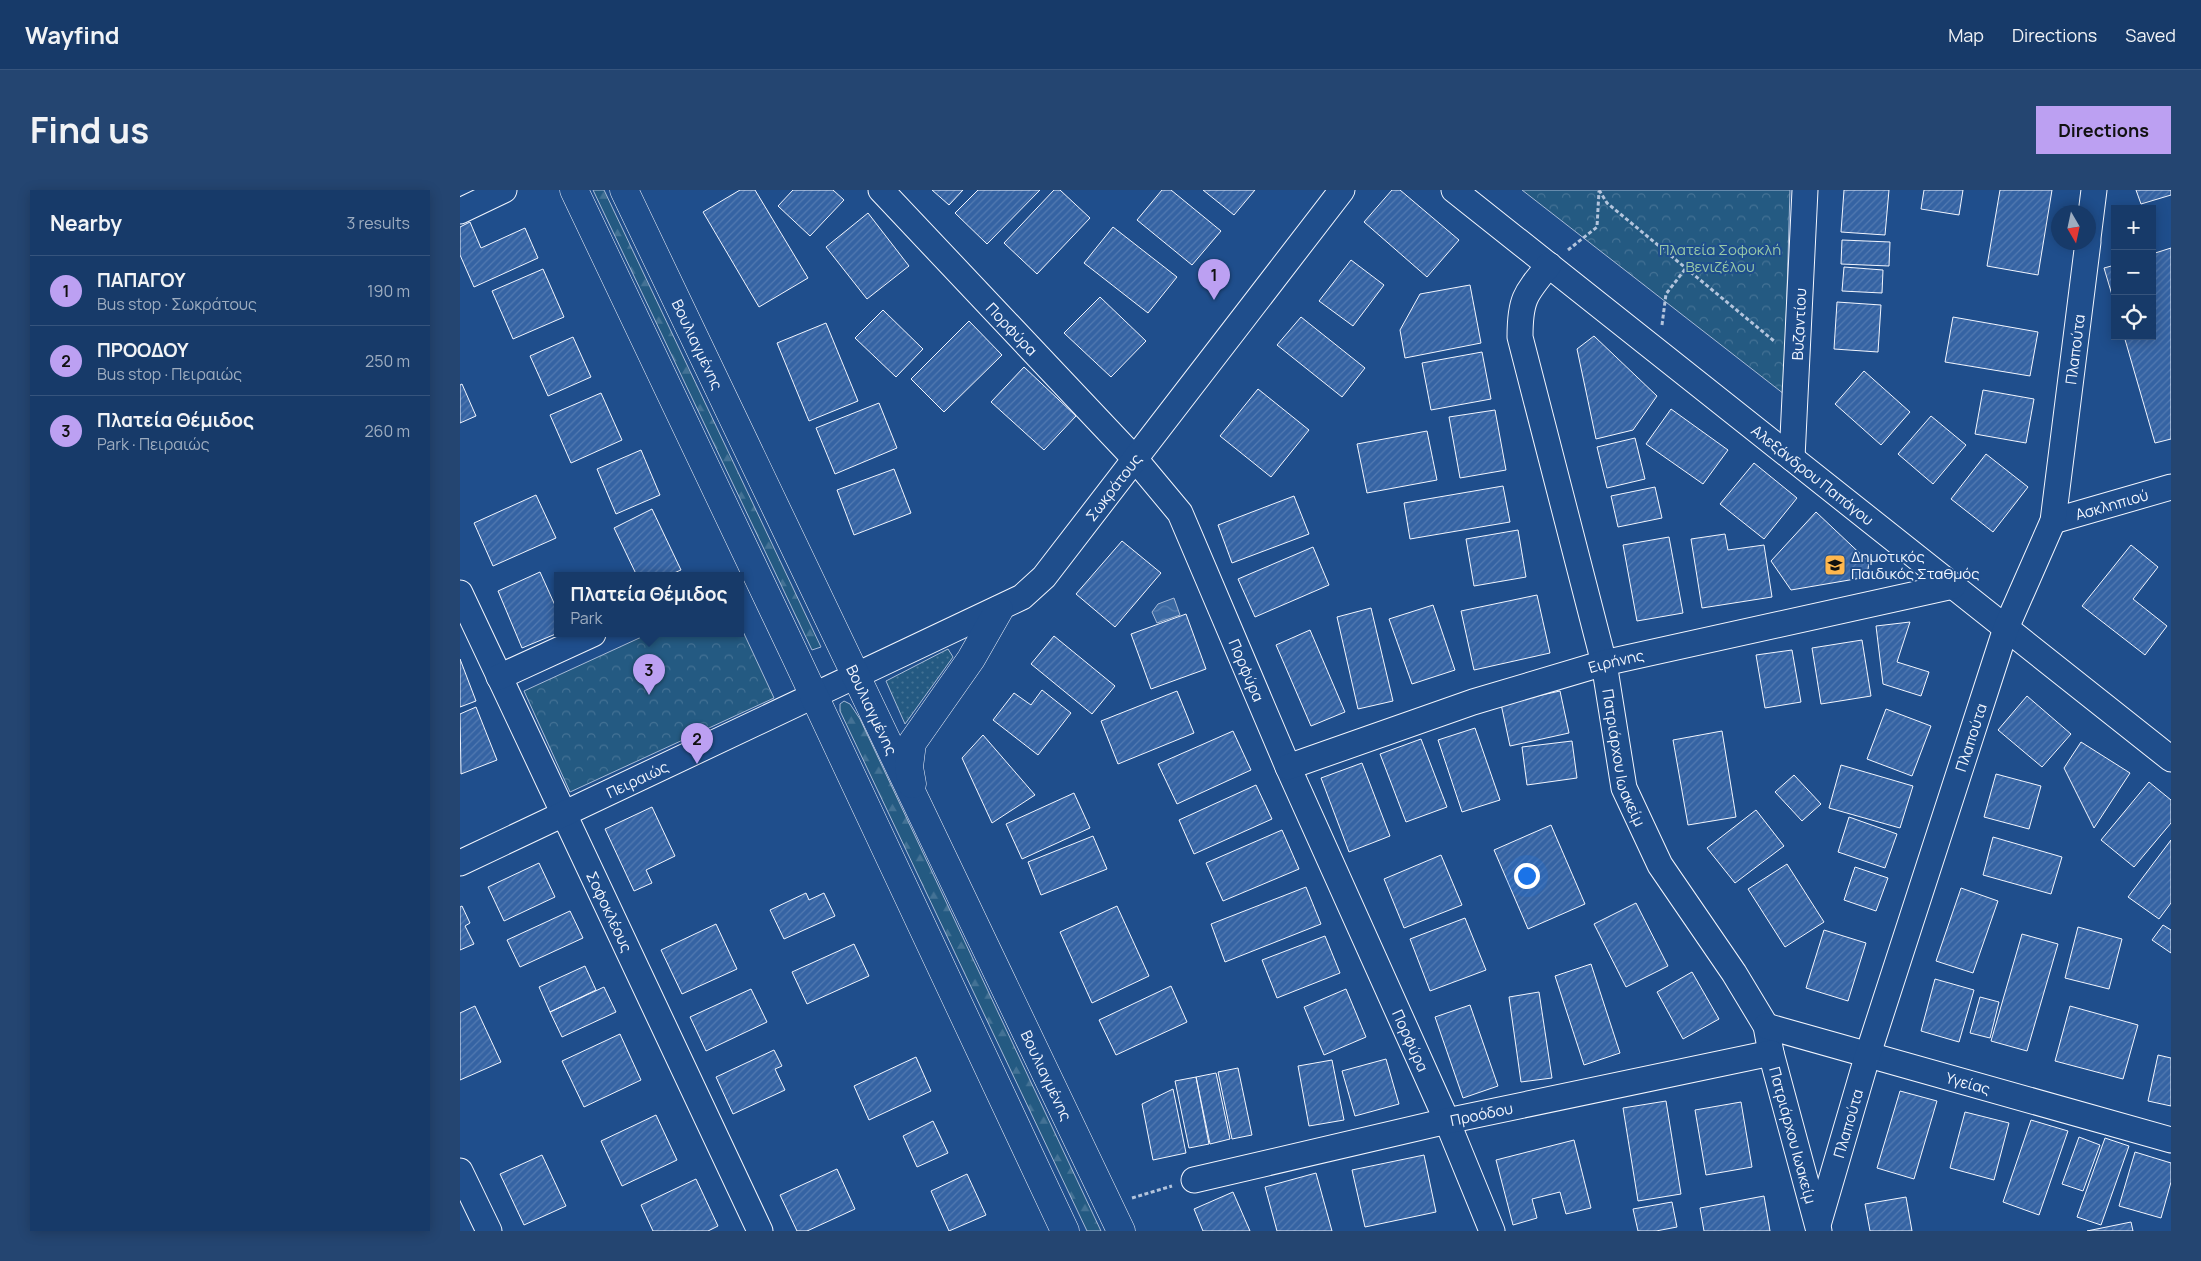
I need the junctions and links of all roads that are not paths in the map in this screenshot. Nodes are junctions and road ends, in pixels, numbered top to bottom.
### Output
1 (504, 190) edge
2 (574, 190) edge
3 (624, 190) edge
4 (881, 190) edge
5 (1342, 190) edge
6 (1454, 190) edge
7 (1805, 190) edge
8 (2094, 190) edge
9 (2092, 205) edge
10 (460, 210) edge
11 (2087, 250) edge
12 (1549, 266) junction
13 (1792, 458) junction
14 (1135, 459) junction
15 (2171, 487) edge
16 (2053, 521) junction
17 (1953, 586) junction
18 (460, 593) edge
19 (999, 610) junction
20 (2006, 628) junction
21 (586, 637) edge
22 (1604, 663) junction
23 (856, 676) junction
24 (499, 677) junction
25 (814, 695) junction
26 (2171, 759) edge
27 (1288, 767) junction
28 (913, 795) junction
29 (563, 814) junction
30 (460, 863) edge
31 (1766, 1026) junction
32 (1771, 1053) junction
33 (1868, 1054) junction
34 (1447, 1121) junction
35 (2171, 1140) edge
36 (460, 1171) edge
37 (1194, 1180) road end
38 (1818, 1228) edge
39 (1060, 1229) edge
40 (489, 1231) edge
41 (760, 1231) edge
42 (1121, 1231) edge
43 (1492, 1231) edge

1 - 10 street
2 - 25 main road
3 - 23 main road, Βουλιαγμένης
4 - 14 street, Πορφύρα
5 - 14 street, Σωκράτους
6 - 12 street, Αλεξάνδρου Παπάγου
7 - 13 street, Βυζαντίου
8 - 9 street
11 - 16 street, Πλαπούτα
12 - 13 street, Αλεξάνδρου Παπάγου
12 - 22 street, Πατριάρχου Ιωακείμ
13 - 17 street, Αλεξάνδρου Παπάγου
14 - 19 street, Σωκράτους
14 - 27 street, Πορφύρα
15 - 16 street, Ασκληπιού
16 - 20 street, Πλαπούτα
17 - 20 street, Αλεξάνδρου Παπάγου
17 - 22 street, Ειρήνης
18 - 24 street, Σοφοκλέους
19 - 23 street, Σωκράτους
19 - 28 main road
20 - 26 street, Αλεξάνδρου Παπάγου
20 - 33 street, Πλαπούτα
21 - 24 street
22 - 27 street, Ειρήνης
22 - 31 street, Πατριάρχου Ιωακείμ
23 - 25 street, Σωκράτους
23 - 28 main road, Βουλιαγμένης
24 - 29 street, Σοφοκλέους
25 - 29 street, Πειραιώς
25 - 39 main road
27 - 34 street, Πορφύρα
28 - 42 main road, Βουλιαγμένης
29 - 30 street, Πειραιώς
29 - 41 street, Σοφοκλέους
31 - 32 street, Πατριάρχου Ιωακείμ
31 - 33 street, Υγείας
32 - 34 street, Προόδου
32 - 38 street, Πατριάρχου Ιωακείμ
33 - 35 street, Υγείας
33 - 38 street, Πλαπούτα
34 - 37 street, Προόδου
34 - 43 street, Πορφύρα
36 - 40 street

